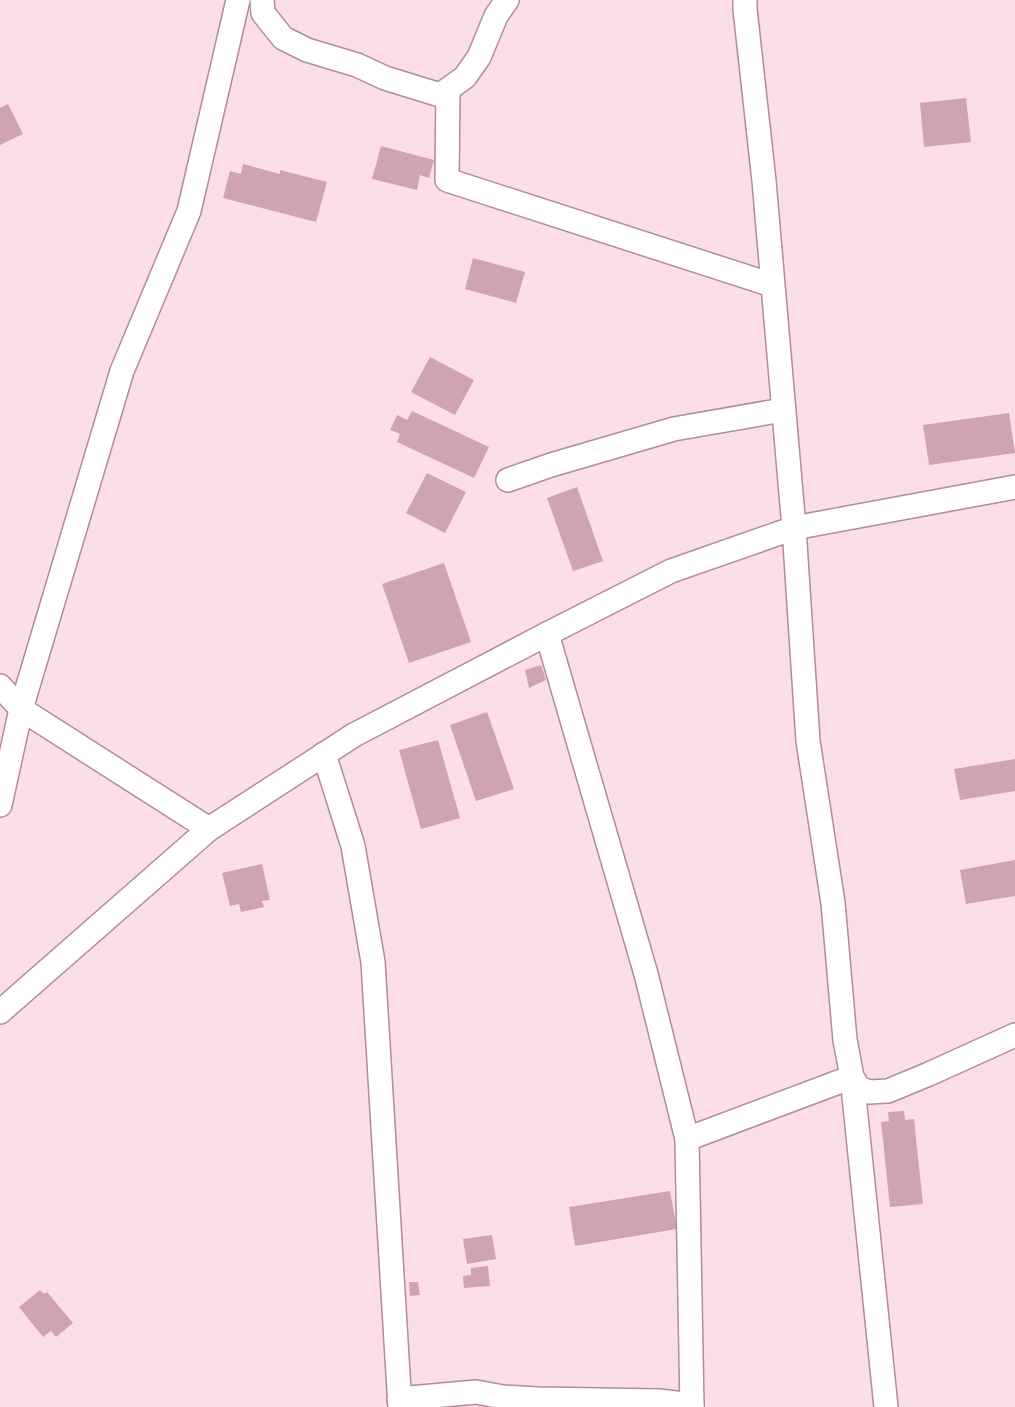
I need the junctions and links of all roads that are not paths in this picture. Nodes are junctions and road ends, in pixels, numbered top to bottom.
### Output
1 (238, 0) edge
2 (262, 0) edge
3 (508, 0) edge
4 (745, 0) edge
5 (447, 90) junction
6 (772, 285) junction
7 (783, 410) junction
8 (508, 480) dead end
9 (1015, 487) edge
10 (794, 528) junction
11 (547, 634) junction
12 (0, 686) edge
13 (21, 709) junction
14 (324, 754) junction
15 (0, 805) edge
16 (209, 829) junction
17 (0, 1012) edge
18 (1015, 1035) edge
19 (852, 1077) junction
20 (687, 1139) junction
21 (399, 1403) edge
22 (692, 1406) edge
23 (886, 1407) edge

1 - 13 street
2 - 5 street
3 - 5 street
4 - 6 street
5 - 6 street
6 - 7 street
7 - 8 street
7 - 10 street
9 - 10 street
10 - 11 street
10 - 19 street
11 - 14 street
11 - 20 street
12 - 13 street
13 - 15 street
13 - 16 street
14 - 16 street
14 - 21 street
16 - 17 street
18 - 19 street
19 - 20 street
19 - 23 street
20 - 22 street
21 - 22 street

